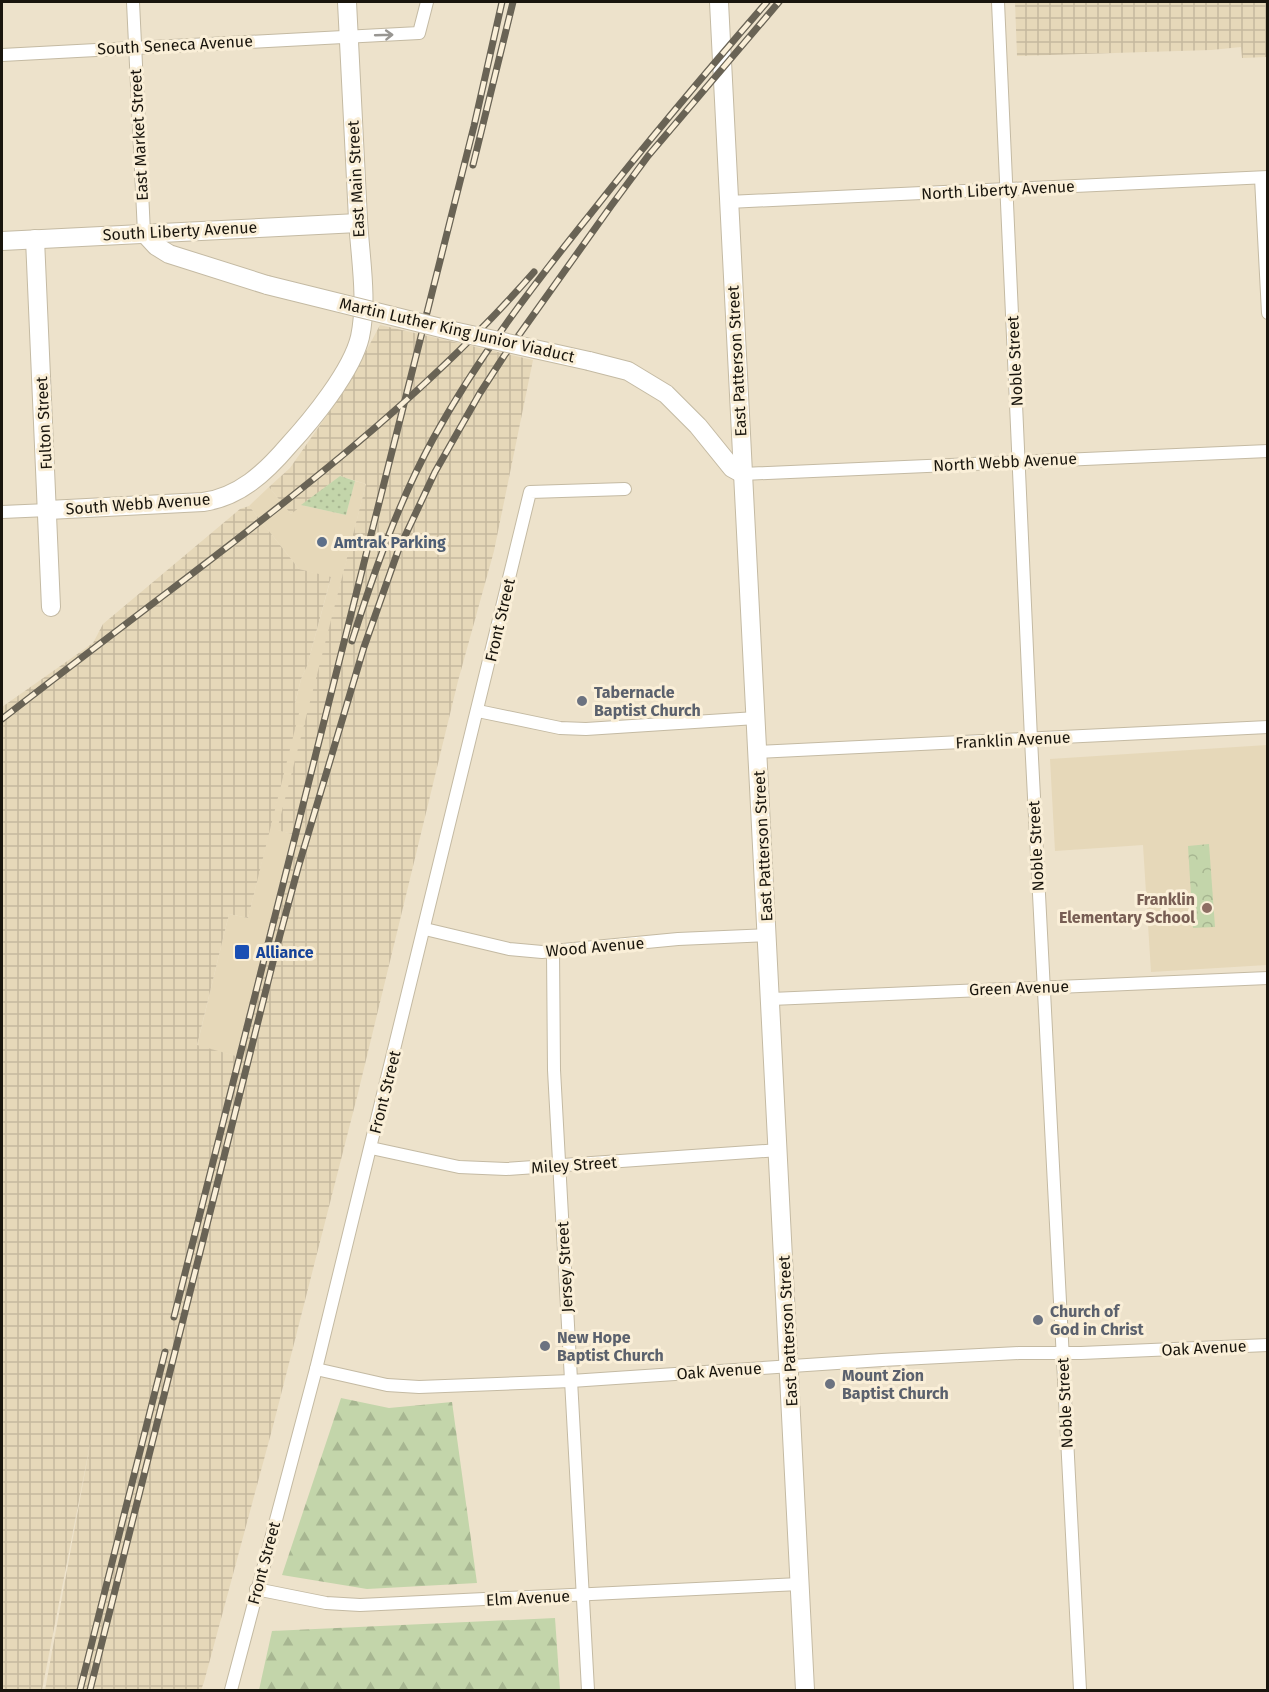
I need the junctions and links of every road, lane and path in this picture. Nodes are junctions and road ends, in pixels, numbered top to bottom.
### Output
1 (133, 2) edge
2 (347, 2) edge
3 (426, 2) edge
4 (719, 2) edge
5 (998, 2) edge
6 (349, 36) junction
7 (135, 47) junction
8 (2, 55) edge
9 (1264, 177) edge
10 (1007, 190) junction
11 (728, 202) junction
12 (358, 223) junction
13 (144, 233) junction
14 (35, 239) junction
15 (2, 241) edge
16 (1268, 313) edge
17 (353, 356) joint
18 (1268, 451) edge
19 (1020, 462) junction
20 (743, 474) junction
21 (625, 489) dead end
22 (48, 510) junction
23 (2, 512) edge
24 (51, 607) dead end
25 (478, 711) junction
26 (756, 718) junction
27 (1268, 728) edge
28 (1031, 739) junction
29 (758, 752) junction
30 (425, 929) junction
31 (768, 935) junction
32 (554, 951) junction
33 (1268, 978) edge
34 (1044, 987) junction
35 (771, 999) junction
36 (371, 1148) junction
37 (778, 1150) junction
38 (560, 1167) junction
39 (1268, 1345) edge
40 (1063, 1353) junction
41 (790, 1366) junction
42 (316, 1369) junction
43 (571, 1381) junction
44 (800, 1584) junction
45 (256, 1589) junction
46 (583, 1595) junction
47 (231, 1690) edge
48 (588, 1690) edge
49 (805, 1690) edge
50 (1080, 1690) edge

1 - 7 street, East Market Street
2 - 6 street, East Main Street
6 -> 3 street, South Seneca Avenue
4 - 11 street, East Patterson Street
5 - 10 street, Noble Street
6 - 7 street, South Seneca Avenue
6 - 12 street, East Main Street
7 - 8 street, South Seneca Avenue
7 - 13 street, East Market Street
9 - 10 street, North Liberty Avenue
9 - 16 street
10 - 11 street, North Liberty Avenue
10 - 19 street, Noble Street
11 - 20 street, East Patterson Street
12 - 13 street, South Liberty Avenue
12 - 17 street, East Main Street
13 - 14 street, South Liberty Avenue
13 - 20 street, Martin Luther King Junior Viaduct, bridge
14 - 15 street, South Liberty Avenue
14 - 22 street, Fulton Street
17 - 22 street, South Webb Avenue
18 - 19 street, North Webb Avenue
19 - 20 street, North Webb Avenue
19 - 28 street, Noble Street
20 - 26 street, East Patterson Street
21 - 25 street, Front Street
22 - 23 street, South Webb Avenue
22 - 24 street, Fulton Street
25 - 26 street
25 - 30 street, Front Street
26 - 29 street, East Patterson Street
27 - 28 street, Franklin Avenue
28 - 29 street, Franklin Avenue
28 - 34 street, Noble Street
29 - 31 street, East Patterson Street
30 - 32 street, Wood Avenue
30 - 36 street, Front Street
31 - 32 street, Wood Avenue
31 - 35 street, East Patterson Street
32 - 38 street, Jersey Street
33 - 34 street, Green Avenue
34 - 35 street, Green Avenue
34 - 40 street, Noble Street
35 - 37 street, East Patterson Street
36 - 38 street, Miley Street
36 - 42 street, Front Street
37 - 38 street, Miley Street
37 - 41 street, East Patterson Street
38 - 43 street, Jersey Street
39 - 40 street, Oak Avenue
40 - 41 street, Oak Avenue
40 - 50 street, Noble Street
41 - 43 street, Oak Avenue
41 - 44 street, East Patterson Street
42 - 43 street, Oak Avenue
42 - 45 street, Front Street
43 - 46 street, Jersey Street
44 - 46 street, Elm Avenue
44 - 49 street, East Patterson Street
45 - 46 street, Elm Avenue
45 - 47 street, Front Street
46 - 48 street, Jersey Street

